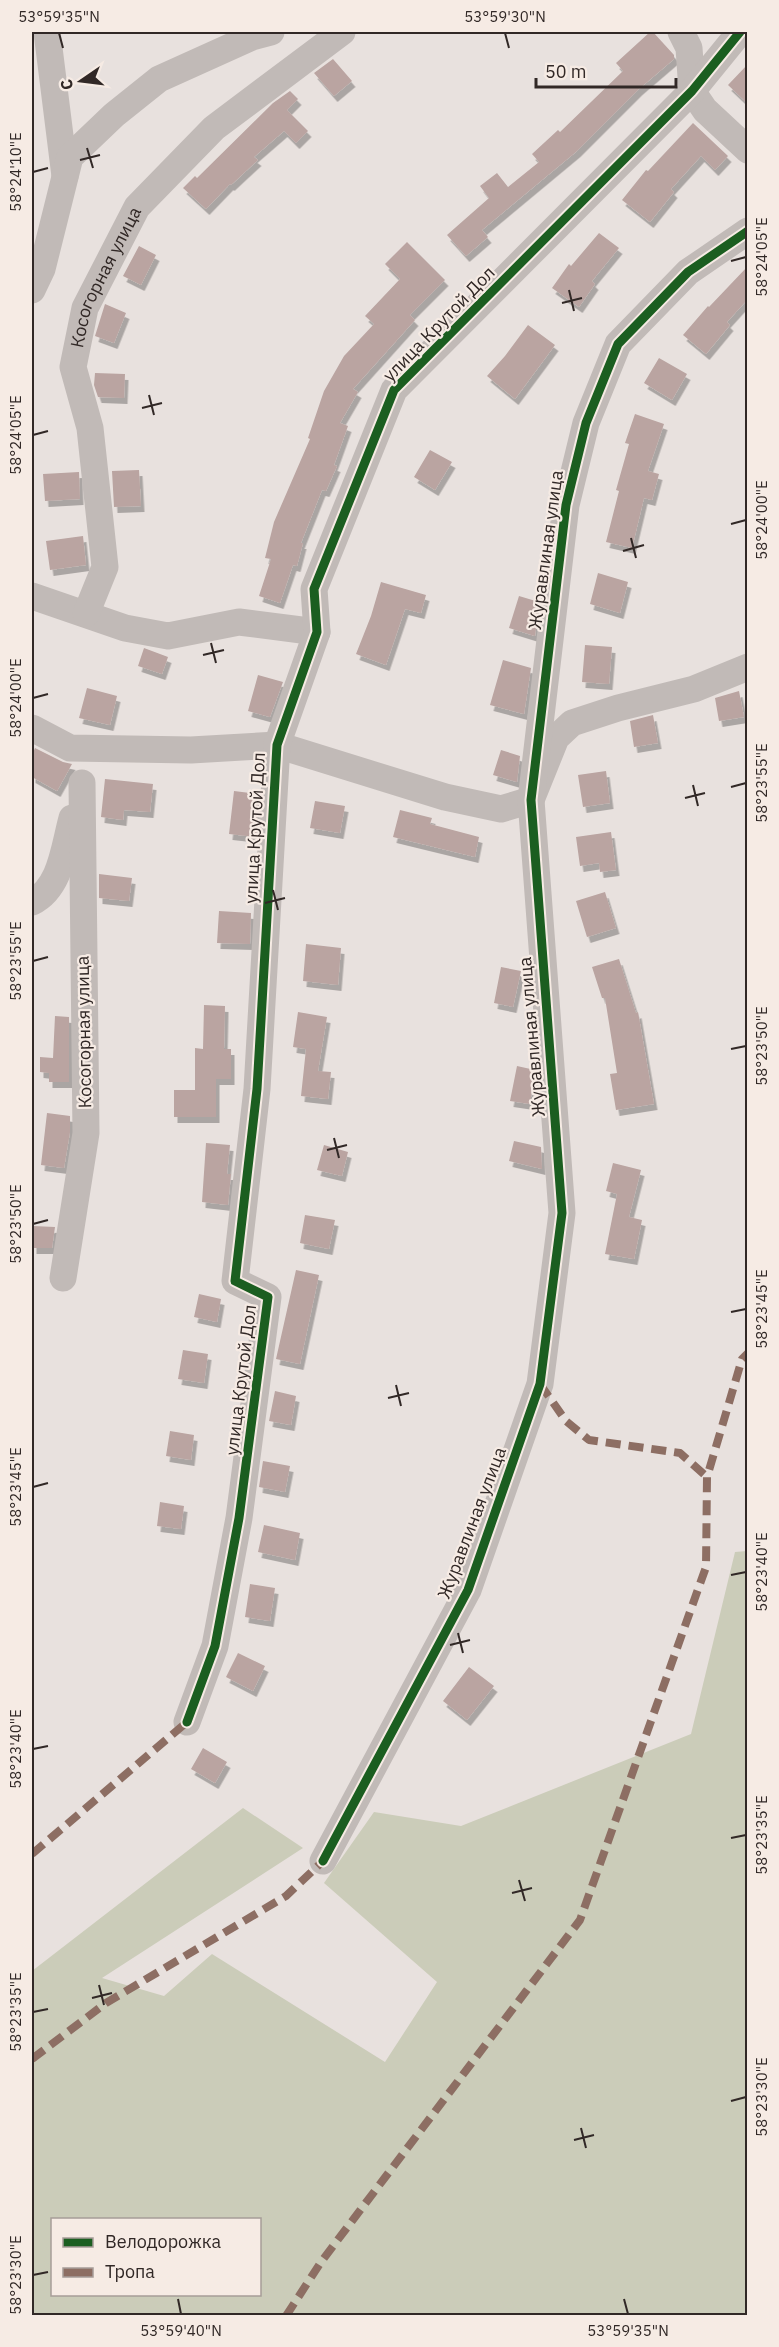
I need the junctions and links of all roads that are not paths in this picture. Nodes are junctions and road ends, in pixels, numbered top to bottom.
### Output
1 (35, 32) edge
2 (47, 32) edge
3 (272, 32) edge
4 (342, 32) edge
5 (681, 32) edge
6 (740, 32) edge
7 (32, 39) edge
8 (692, 91) junction
9 (747, 150) edge
10 (65, 177) junction
11 (747, 231) edge
12 (32, 290) edge
13 (32, 596) edge
14 (86, 614) junction
15 (317, 632) junction
16 (747, 667) edge
17 (32, 728) edge
18 (277, 745) junction
19 (70, 748) junction
20 (82, 783) junction
21 (531, 800) junction
22 (32, 902) edge
23 (63, 1278) dead end
24 (187, 1722) dead end
25 (323, 1861) dead end

1 - 7 street
2 - 10 street
3 - 10 street
4 - 14 street, Косогорная улица
5 - 8 street
6 - 8 street, улица Крутой Дол
8 - 9 street
8 - 15 street, улица Крутой Дол
10 - 12 street
11 - 21 street, Журавлиная улица
13 - 14 street
14 - 15 street
15 - 18 street, улица Крутой Дол
16 - 21 street
17 - 19 street
18 - 19 street
18 - 21 street, улица Крутой Дол
18 - 24 street, улица Крутой Дол
19 - 20 street, Косогорная улица
20 - 22 street
20 - 23 street, Косогорная улица
21 - 25 street, Журавлиная улица

